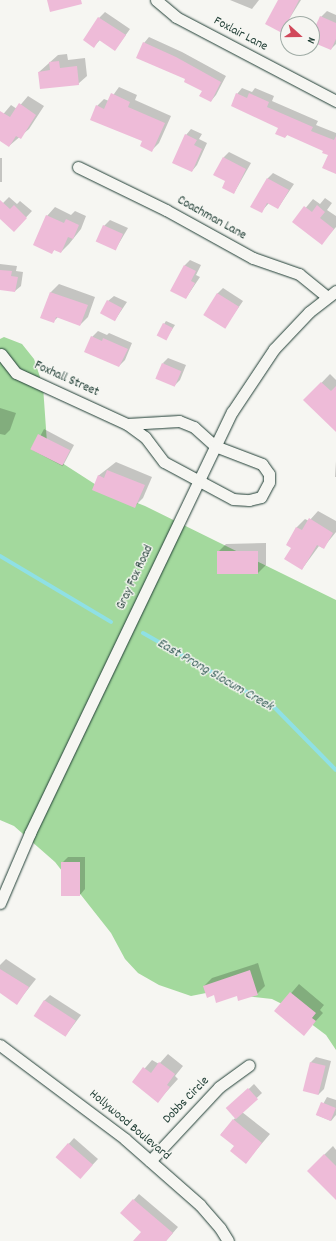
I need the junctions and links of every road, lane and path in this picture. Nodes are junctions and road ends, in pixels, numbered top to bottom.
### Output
1 (156, 0) edge
2 (336, 101) edge
3 (78, 168) dead end
4 (336, 291) edge
5 (327, 297) junction
6 (1, 354) edge
7 (127, 424) junction
8 (215, 446) junction
9 (198, 481) junction
10 (0, 903) edge
11 (0, 1045) edge
12 (249, 1065) dead end
13 (150, 1161) junction
14 (228, 1241) edge

1 - 2 street, Foxlair Lane
3 - 5 street, Coachman Lane
4 - 5 street, Gray Fox Road
5 - 8 street, Gray Fox Road
6 - 7 street, Foxhall Street
7 - 8 street, Foxhall Street
7 - 9 street, Foxhall Street
8 - 9 street, Gray Fox Road
8 - 9 street, Foxhall Street
9 - 10 street, Gray Fox Road
11 - 13 street, Hollywood Boulevard
12 - 13 street, Dobbs Circle
13 - 14 street, Hollywood Boulevard

